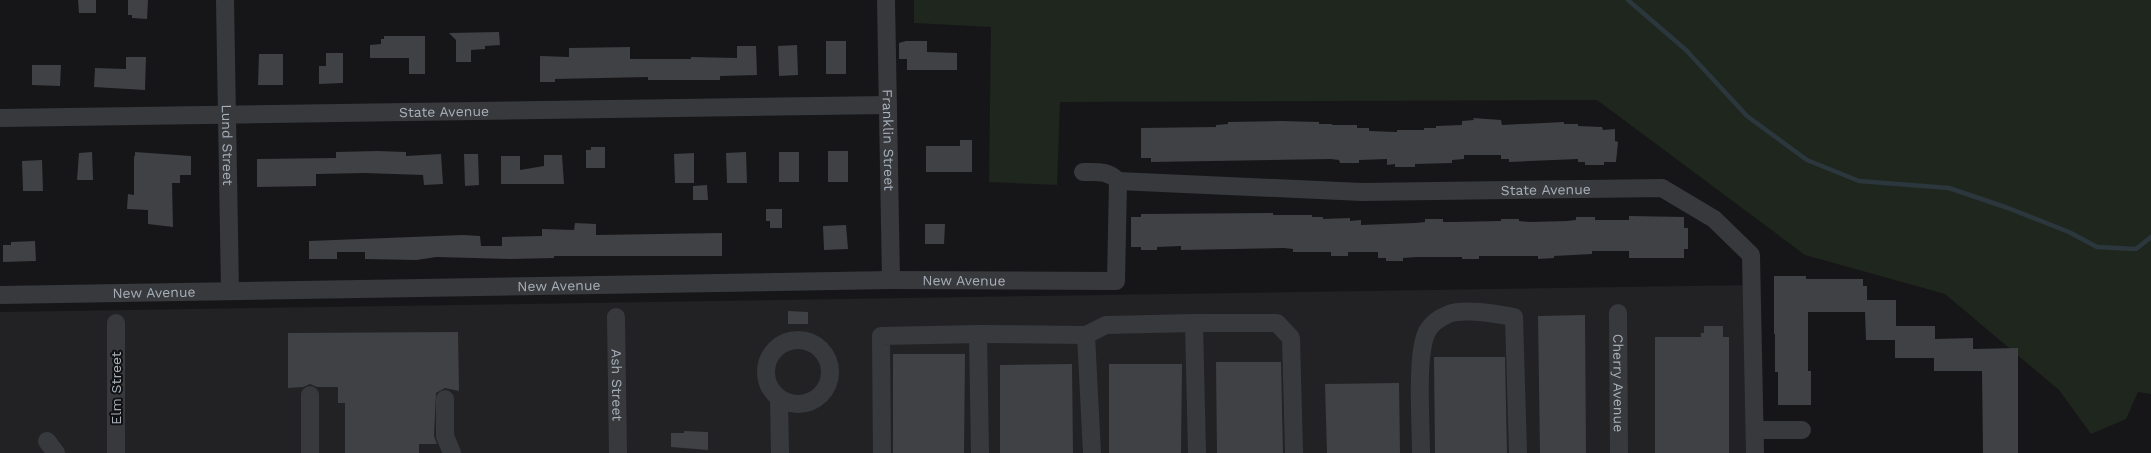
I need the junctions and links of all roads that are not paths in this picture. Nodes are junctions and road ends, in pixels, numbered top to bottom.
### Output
1 (225, 0) edge
2 (886, 0) edge
3 (888, 104) junction
4 (226, 115) junction
5 (0, 118) edge
6 (1083, 172) dead end
7 (1118, 181) junction
8 (891, 280) junction
9 (230, 291) junction
10 (0, 295) edge
11 (1618, 313) dead end
12 (616, 317) dead end
13 (116, 323) dead end
14 (1194, 323) junction
15 (978, 334) junction
16 (1086, 335) junction
17 (310, 395) dead end
18 (445, 399) dead end
19 (779, 399) dead end
20 (1755, 430) junction
21 (1802, 430) dead end
22 (116, 453) edge
23 (310, 453) edge
24 (452, 453) edge
25 (618, 453) edge
26 (780, 453) edge
27 (882, 453) edge
28 (980, 453) edge
29 (1092, 453) edge
30 (1197, 453) edge
31 (1294, 453) edge
32 (1421, 453) edge
33 (1518, 453) edge
34 (1619, 453) edge
35 (1755, 453) edge

1 - 4 street, Lund Street
2 - 3 street, Franklin Street
3 - 4 street, State Avenue
3 - 8 street, Franklin Street
4 - 5 street, State Avenue
4 - 9 street, Lund Street
6 - 7 street, State Avenue
7 - 8 street, New Avenue
7 - 20 street, State Avenue
8 - 9 street, New Avenue
9 - 10 street, New Avenue
11 - 34 street, Cherry Avenue
12 - 25 street, Ash Street
13 - 22 street, Elm Street
14 - 16 street
14 - 30 street
14 - 31 street
15 - 16 street
15 - 27 street
15 - 28 street
16 - 29 street
17 - 23 street
18 - 24 street
19 - 26 street
20 - 21 street
20 - 35 street, State Avenue
32 - 33 street

